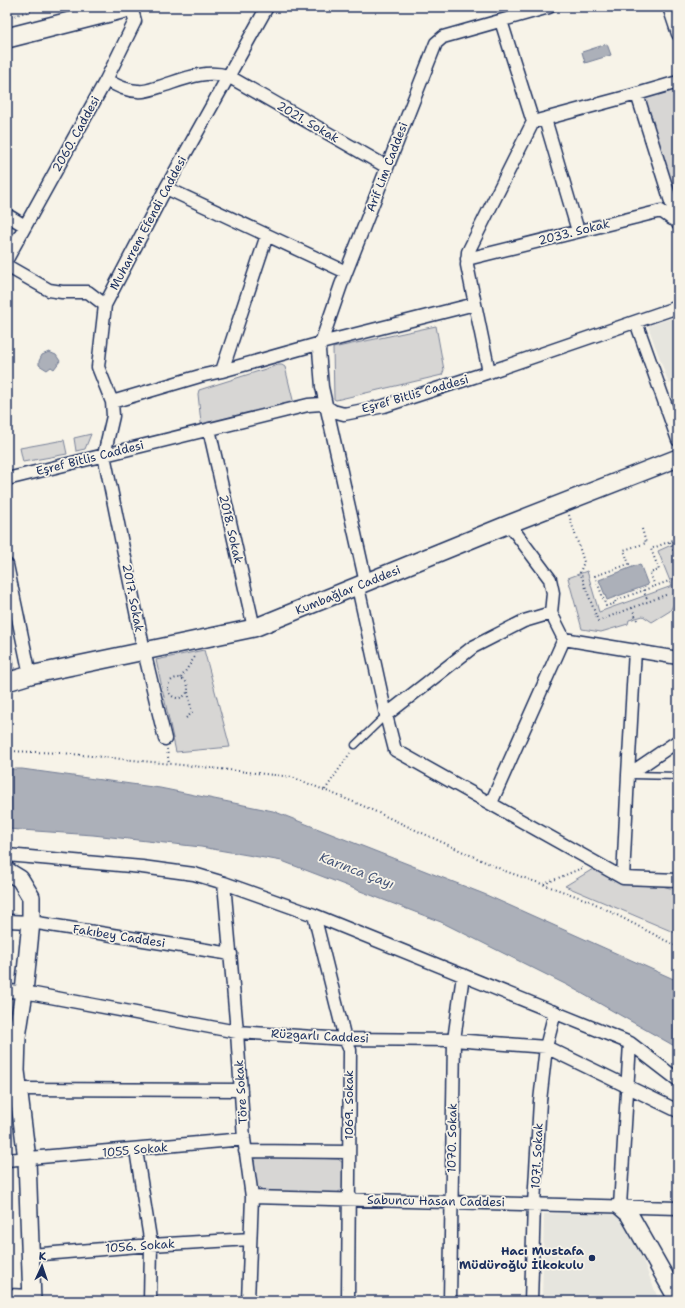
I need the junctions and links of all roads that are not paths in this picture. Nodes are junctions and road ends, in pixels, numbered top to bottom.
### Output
1 (81, 7) edge
2 (130, 7) edge
3 (267, 7) edge
4 (549, 7) edge
5 (669, 7) edge
6 (501, 20) junction
7 (7, 28) edge
8 (678, 34) edge
9 (7, 38) edge
10 (228, 76) junction
11 (106, 80) junction
12 (678, 82) edge
13 (637, 94) junction
14 (545, 119) junction
15 (533, 122) junction
16 (387, 167) junction
17 (166, 188) junction
18 (7, 216) edge
19 (678, 222) edge
20 (25, 226) junction
21 (578, 231) junction
22 (267, 235) junction
23 (7, 259) edge
24 (468, 259) junction
25 (7, 266) edge
26 (346, 272) junction
27 (475, 304) junction
28 (105, 305) junction
29 (678, 307) edge
30 (636, 322) junction
31 (321, 343) junction
32 (222, 371) junction
33 (489, 372) junction
34 (112, 402) junction
35 (327, 407) junction
36 (209, 429) junction
37 (678, 440) edge
38 (104, 455) junction
39 (678, 458) edge
40 (7, 479) edge
41 (509, 524) junction
42 (7, 565) edge
43 (362, 585) junction
44 (551, 613) junction
45 (254, 628) junction
46 (564, 638) junction
47 (635, 650) junction
48 (144, 651) junction
49 (678, 658) edge
50 (30, 675) junction
51 (7, 682) edge
52 (386, 715) junction
53 (165, 739) dead end
54 (678, 741) edge
55 (355, 745) road end
56 (628, 775) junction
57 (678, 776) edge
58 (492, 803) junction
59 (7, 855) edge
60 (7, 871) edge
61 (623, 878) junction
62 (678, 880) edge
63 (224, 883) junction
64 (314, 915) junction
65 (7, 921) edge
66 (31, 922) junction
67 (231, 954) junction
68 (463, 975) junction
69 (15, 992) edge
70 (555, 1012) junction
71 (237, 1032) junction
72 (345, 1039) junction
73 (454, 1040) junction
74 (630, 1043) junction
75 (546, 1046) junction
76 (11, 1071) edge
77 (678, 1080) edge
78 (627, 1086) junction
79 (17, 1089) junction
80 (241, 1090) junction
81 (678, 1111) edge
82 (244, 1145) junction
83 (136, 1150) junction
84 (349, 1152) junction
85 (27, 1159) junction
86 (7, 1160) edge
87 (252, 1196) junction
88 (349, 1199) junction
89 (451, 1202) junction
90 (534, 1204) junction
91 (620, 1206) junction
92 (678, 1208) edge
93 (250, 1239) junction
94 (151, 1245) junction
95 (31, 1255) junction
96 (7, 1295) edge
97 (32, 1299) edge
98 (678, 1300) edge
99 (150, 1301) edge
100 (248, 1301) edge
101 (348, 1301) edge
102 (450, 1301) edge
103 (531, 1301) edge

1 - 7 main road
2 - 9 main road
2 - 11 street, 2060. Caddesi
3 - 10 street, Muharrem Efendi Caddesi
4 - 6 street, Arif Lim Caddesi
5 - 8 street
6 - 15 street
6 - 16 street, Arif Lim Caddesi
10 - 11 street
10 - 16 street, 2021. Sokak
10 - 17 street, Muharrem Efendi Caddesi
11 - 20 street, 2060. Caddesi
12 - 13 street
13 - 14 street
13 - 19 street
14 - 15 street
14 - 21 street
15 - 24 street
16 - 26 street, Arif Lim Caddesi
17 - 22 street
17 - 28 street, Muharrem Efendi Caddesi
18 - 20 street
19 - 21 street, 2033. Sokak
20 - 23 street, 2060. Caddesi
21 - 24 street, 2033. Sokak
22 - 26 street
22 - 32 street
24 - 27 street
25 - 28 street
26 - 31 street, Arif Lim Caddesi
27 - 31 street
27 - 33 street
28 - 34 street, Muharrem Efendi Caddesi
29 - 30 street, Eşref Bitlis Caddesi
30 - 33 street, Eşref Bitlis Caddesi
30 - 37 street
31 - 32 street
31 - 35 street, Arif Lim Caddesi
32 - 34 street
33 - 35 street, Eşref Bitlis Caddesi
34 - 38 street, Muharrem Efendi Caddesi
35 - 36 street, Eşref Bitlis Caddesi
35 - 43 street, Arif Lim Caddesi
36 - 38 street, Eşref Bitlis Caddesi
36 - 45 street, 2018. Sokak
38 - 40 street, Eşref Bitlis Caddesi
38 - 48 street, 2017. Sokak
39 - 41 main road, Kumbağlar Caddesi
41 - 43 main road, Kumbağlar Caddesi
41 - 44 street
42 - 50 street
43 - 45 main road, Kumbağlar Caddesi
43 - 52 street, Arif Lim Caddesi
44 - 46 street
44 - 52 street
45 - 48 main road, Kumbağlar Caddesi
46 - 47 street
46 - 58 street
47 - 49 street
47 - 56 street
48 - 50 main road, Kumbağlar Caddesi
48 - 53 street, 2017. Sokak
50 - 51 main road, Kumbağlar Caddesi
52 - 55 lane
52 - 58 street, Arif Lim Caddesi
54 - 56 street
56 - 57 lane
56 - 61 street
58 - 61 street, Arif Lim Caddesi
59 - 63 street
60 - 66 main road
61 - 62 street
63 - 64 street
63 - 67 street, Töre Sokak
64 - 68 street
64 - 72 street, 1069. Sokak
65 - 66 street, Fakıbey Caddesi
66 - 67 street, Fakıbey Caddesi
66 - 69 main road
67 - 71 street, Töre Sokak
68 - 70 street
68 - 73 street, 1070. Sokak
69 - 71 street, Rüzgarlı Caddesi
69 - 76 main road
70 - 74 street
70 - 75 street, 1071. Sokak
71 - 72 street, Rüzgarlı Caddesi
71 - 80 street, Töre Sokak
72 - 73 street, Rüzgarlı Caddesi
72 - 84 street, 1069. Sokak
73 - 75 street, Rüzgarlı Caddesi
73 - 89 street, 1070. Sokak
74 - 77 street
74 - 78 street
75 - 78 street, Rüzgarlı Caddesi
75 - 90 street, 1071. Sokak
76 - 79 main road
78 - 81 street, Rüzgarlı Caddesi
78 - 91 street
79 - 80 street
79 - 85 main road
80 - 82 street, Töre Sokak
82 - 83 street, 1055 Sokak
82 - 84 street, 1055 Sokak
82 - 87 street, Töre Sokak
83 - 85 street, 1055 Sokak
83 - 94 street
84 - 88 street, 1069. Sokak
85 - 86 street, 1055 Sokak
85 - 95 main road
87 - 88 street, Sabuncu Hasan Caddesi
87 - 93 street, Töre Sokak
88 - 89 street, Sabuncu Hasan Caddesi
88 - 101 street, 1069. Sokak
89 - 90 street, Sabuncu Hasan Caddesi
89 - 102 street, 1070. Sokak
90 - 91 street, Sabuncu Hasan Caddesi
90 - 103 street, 1071. Sokak
91 - 92 street, Sabuncu Hasan Caddesi
91 - 98 main road
93 - 94 street, 1056. Sokak
93 - 100 street, Töre Sokak
94 - 95 street, 1056. Sokak
94 - 99 street
95 - 97 main road
96 - 97 street

